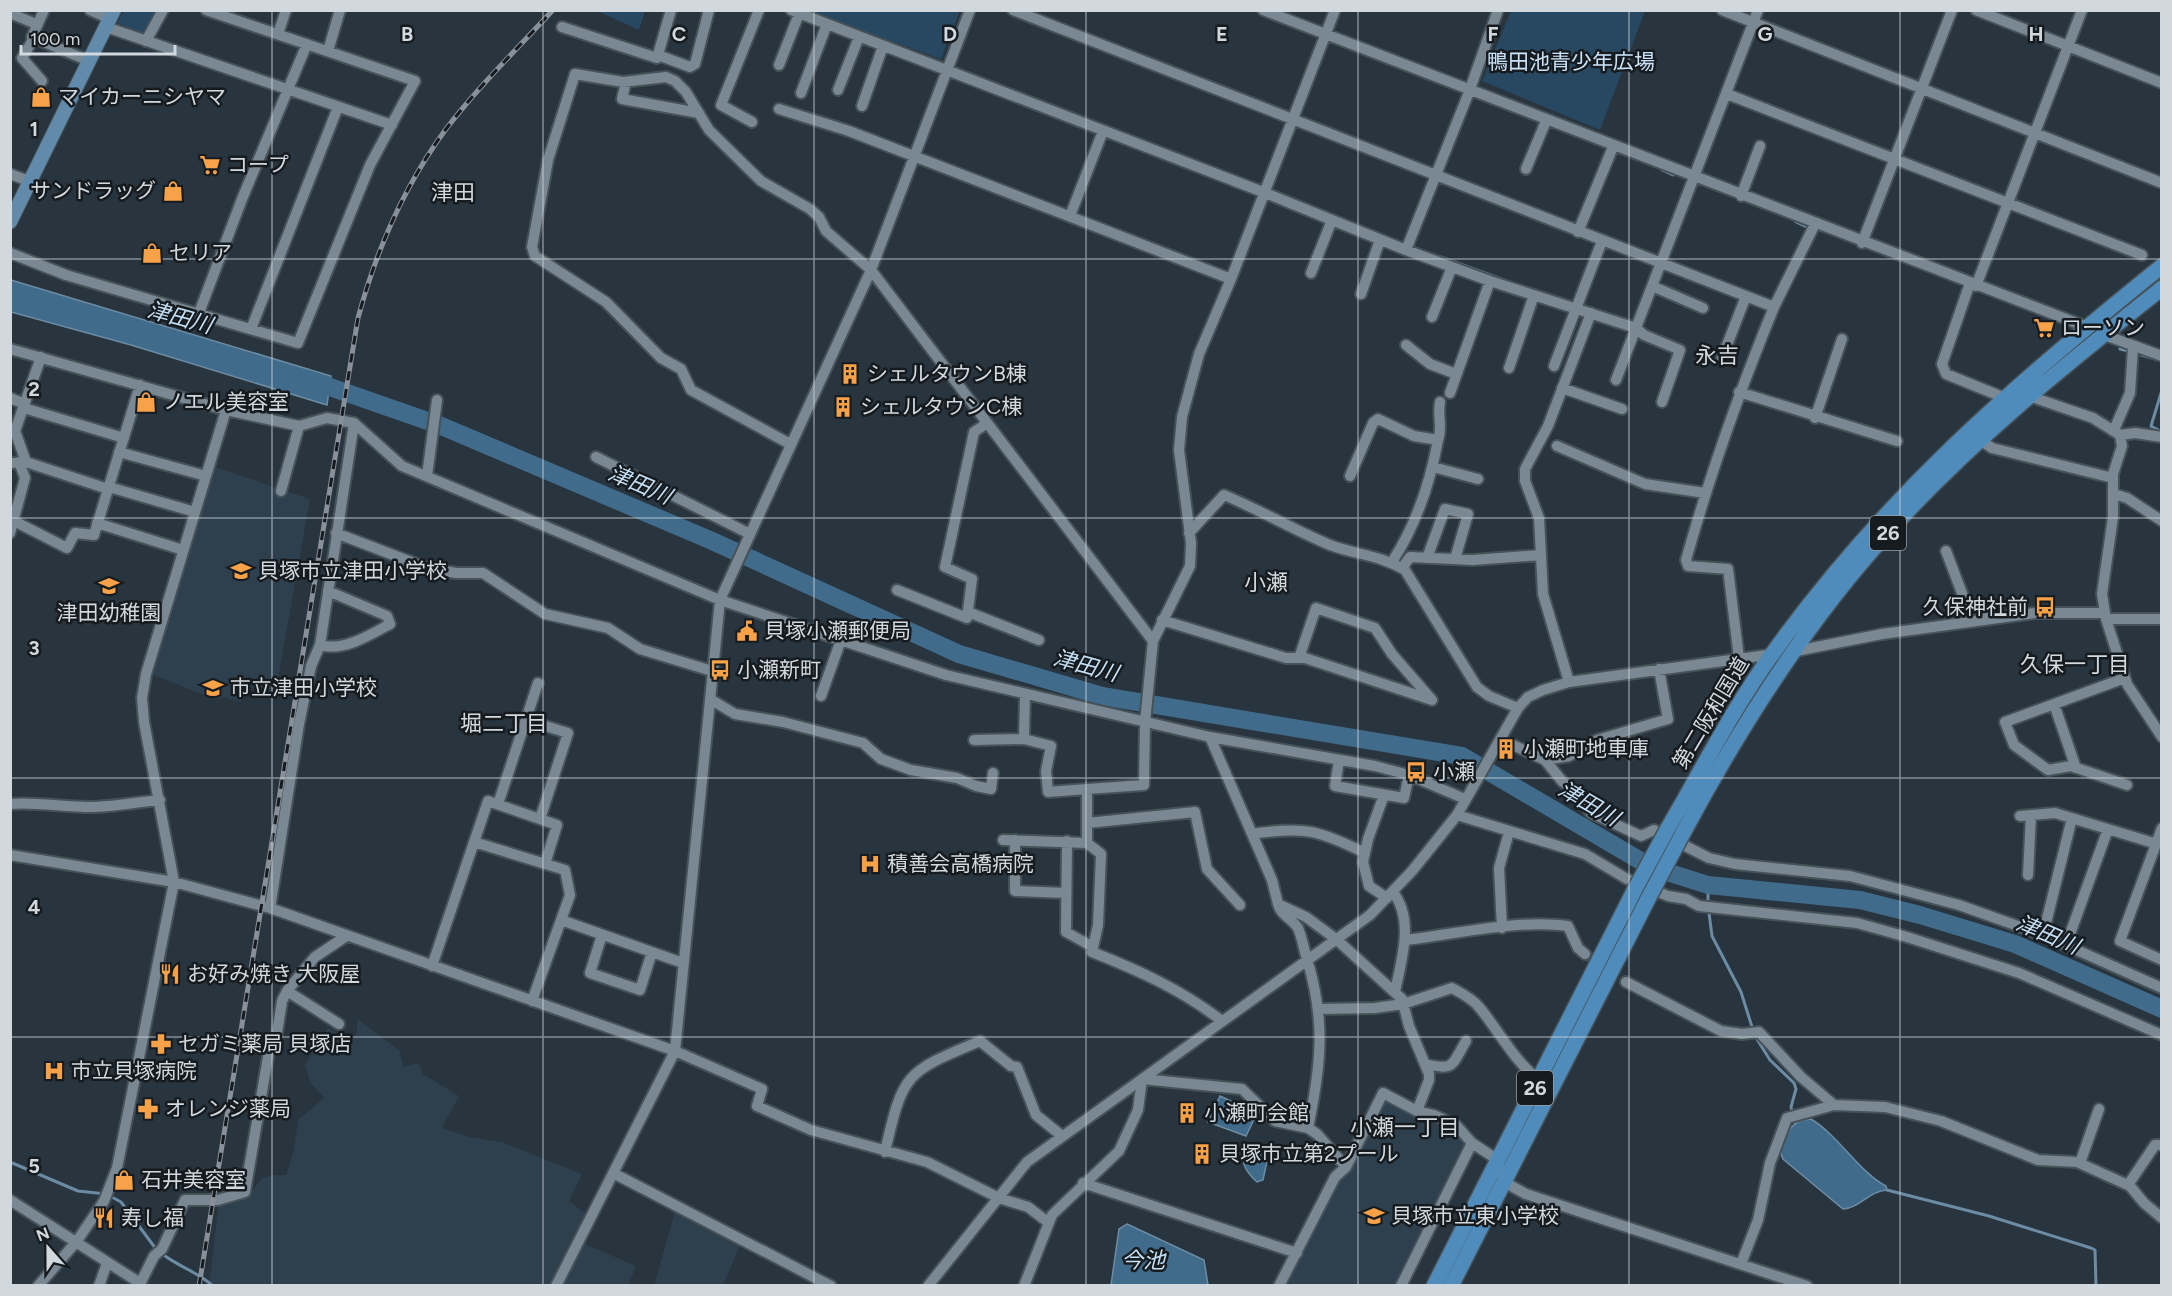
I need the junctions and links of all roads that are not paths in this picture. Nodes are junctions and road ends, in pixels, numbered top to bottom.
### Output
1 (44, 10) edge
2 (90, 10) edge
3 (163, 10) edge
4 (206, 10) edge
5 (286, 10) edge
6 (340, 10) edge
7 (671, 10) edge
8 (710, 10) edge
9 (759, 10) edge
10 (970, 10) edge
11 (1013, 10) edge
12 (1263, 10) edge
13 (1335, 10) edge
14 (1497, 10) edge
15 (1722, 10) edge
16 (1758, 10) edge
17 (1952, 10) edge
18 (1976, 10) edge
19 (2082, 10) edge
20 (795, 12) edge
21 (10, 13) edge
22 (110, 19) edge
23 (1753, 23) junction
24 (36, 24) junction
25 (827, 24) junction
26 (562, 27) dead end
27 (278, 34) junction
28 (1325, 35) junction
29 (859, 37) junction
30 (34, 38) junction
31 (146, 40) junction
32 (307, 44) junction
33 (883, 46) junction
34 (2068, 46) junction
35 (328, 51) junction
36 (658, 55) junction
37 (89, 61) junction
38 (779, 65) dead end
39 (948, 70) junction
40 (42, 81) dead end
41 (626, 82) junction
42 (2162, 84) edge
43 (1921, 88) junction
44 (287, 89) junction
45 (838, 90) dead end
46 (1469, 92) junction
47 (801, 93) dead end
48 (1727, 94) junction
49 (862, 106) dead end
50 (338, 107) junction
51 (779, 110) dead end
52 (699, 113) junction
53 (1292, 120) junction
54 (1546, 121) junction
55 (752, 122) dead end
56 (392, 125) junction
57 (1103, 131) junction
58 (2034, 133) junction
59 (1760, 146) dead end
60 (1613, 147) junction
61 (915, 157) junction
62 (1894, 160) junction
63 (1526, 169) dead end
64 (10, 174) edge
65 (1435, 175) junction
66 (1694, 178) junction
67 (29, 181) junction
68 (2162, 183) edge
69 (1263, 192) junction
70 (1741, 196) junction
71 (2007, 203) junction
72 (1070, 216) junction
73 (1332, 220) junction
74 (10, 222) edge
75 (1815, 224) junction
76 (1578, 231) junction
77 (1380, 240) junction
78 (1602, 241) junction
79 (1862, 243) junction
80 (1406, 250) junction
81 (10, 253) edge
82 (2142, 255) dead end
83 (1660, 265) junction
84 (2162, 266) edge
85 (1452, 267) junction
86 (872, 270) junction
87 (1311, 273) dead end
88 (1231, 279) junction
89 (1490, 281) junction
90 (1973, 285) junction
91 (1652, 286) junction
92 (2162, 288) edge
93 (1361, 294) dead end
94 (1534, 295) junction
95 (1746, 296) junction
96 (1774, 307) junction
97 (1575, 308) junction
98 (1703, 308) dead end
99 (200, 313) junction
100 (1591, 313) junction
101 (1432, 317) dead end
102 (2087, 327) junction
103 (1636, 328) junction
104 (251, 329) junction
105 (2102, 334) junction
106 (1842, 339) dead end
107 (1406, 345) dead end
108 (2133, 347) junction
109 (10, 349) edge
110 (2162, 356) edge
111 (41, 357) junction
112 (1722, 357) dead end
113 (1554, 366) dead end
114 (1509, 368) dead end
115 (1456, 374) junction
116 (1616, 380) dead end
117 (140, 385) junction
118 (1562, 388) junction
119 (1739, 392) junction
120 (1450, 393) dead end
121 (2029, 396) junction
122 (10, 398) edge
123 (2004, 398) junction
124 (437, 400) dead end
125 (1440, 402) dead end
126 (1662, 402) dead end
127 (24, 406) junction
128 (1622, 409) dead end
129 (226, 410) junction
130 (1815, 418) junction
131 (354, 423) junction
132 (987, 423) junction
133 (299, 426) junction
134 (13, 430) edge
135 (2117, 432) junction
136 (2162, 437) edge
137 (124, 438) junction
138 (1438, 440) junction
139 (1980, 440) junction
140 (1897, 441) dead end
141 (790, 444) junction
142 (1557, 447) dead end
143 (119, 452) junction
144 (596, 457) dead end
145 (19, 462) edge
146 (1433, 467) junction
147 (206, 476) junction
148 (427, 476) junction
149 (1350, 476) dead end
150 (2113, 477) junction
151 (1478, 479) dead end
152 (108, 488) junction
153 (281, 491) dead end
154 (1705, 493) junction
155 (2114, 494) junction
156 (195, 512) junction
157 (2162, 520) edge
158 (14, 521) junction
159 (97, 523) junction
160 (10, 533) edge
161 (336, 533) junction
162 (1189, 533) junction
163 (750, 534) junction
164 (183, 550) junction
165 (1946, 551) dead end
166 (1541, 555) junction
167 (1427, 558) junction
168 (1455, 559) junction
169 (1392, 562) junction
170 (1402, 568) junction
171 (897, 590) dead end
172 (328, 591) junction
173 (720, 600) junction
174 (2106, 616) junction
175 (967, 618) junction
176 (1987, 619) junction
177 (2162, 619) edge
178 (1162, 620) junction
179 (842, 640) junction
180 (1039, 640) dead end
181 (1153, 640) junction
182 (320, 645) junction
183 (1794, 651) junction
184 (1772, 655) junction
185 (1299, 658) junction
186 (1739, 658) junction
187 (1659, 669) junction
188 (712, 671) junction
189 (2124, 678) junction
190 (1569, 682) junction
191 (538, 683) dead end
192 (1025, 694) junction
193 (821, 696) dead end
194 (710, 699) junction
195 (2054, 704) junction
196 (1518, 708) junction
197 (526, 720) junction
198 (1145, 722) junction
199 (2162, 736) edge
200 (1210, 737) junction
201 (1024, 739) junction
202 (1500, 739) junction
203 (974, 740) dead end
204 (1339, 760) junction
205 (1545, 760) junction
206 (2076, 768) junction
207 (993, 773) dead end
208 (1408, 775) junction
209 (2127, 785) dead end
210 (1086, 789) junction
211 (1384, 795) junction
212 (1465, 799) junction
213 (160, 800) junction
214 (10, 804) edge
215 (498, 804) junction
216 (1456, 815) junction
217 (2072, 818) junction
218 (540, 819) junction
219 (1087, 823) junction
220 (2162, 828) edge
221 (2108, 829) junction
222 (1509, 831) junction
223 (1252, 834) junction
224 (1003, 840) dead end
225 (1015, 840) junction
226 (1067, 841) junction
227 (474, 842) junction
228 (1087, 843) junction
229 (2157, 844) junction
230 (1365, 853) junction
231 (11, 855) edge
232 (545, 864) junction
233 (2028, 875) dead end
234 (174, 882) junction
235 (1066, 893) junction
236 (1390, 895) junction
237 (1278, 904) junction
238 (1240, 905) dead end
239 (265, 907) junction
240 (561, 920) junction
241 (1502, 928) junction
242 (602, 935) junction
243 (2043, 935) junction
244 (345, 937) junction
245 (1336, 939) junction
246 (1406, 939) junction
247 (2066, 945) junction
248 (1093, 947) junction
249 (652, 952) junction
250 (1585, 954) tunnel mouth
251 (2160, 957) edge
252 (1307, 960) junction
253 (683, 963) junction
254 (432, 966) junction
255 (1626, 982) tunnel mouth
256 (2162, 988) edge
257 (287, 991) junction
258 (1395, 992) junction
259 (532, 1001) junction
260 (1403, 1004) junction
261 (1319, 1009) junction
262 (1222, 1021) junction
263 (339, 1024) dead end
264 (2162, 1035) edge
265 (1466, 1041) dead end
266 (675, 1051) junction
267 (1425, 1064) junction
268 (1142, 1079) junction
269 (1539, 1080) junction
270 (1834, 1105) junction
271 (2099, 1108) dead end
272 (1417, 1111) junction
273 (1308, 1128) junction
274 (1062, 1136) junction
275 (1472, 1143) junction
276 (2162, 1145) edge
277 (885, 1152) junction
278 (1498, 1160) junction
279 (2080, 1163) junction
280 (1346, 1167) junction
281 (613, 1173) junction
282 (1504, 1182) junction
283 (1083, 1183) junction
284 (2128, 1185) junction
285 (999, 1198) junction
286 (10, 1200) edge
287 (2162, 1218) edge
288 (1049, 1223) junction
289 (76, 1241) junction
290 (1296, 1253) junction
291 (108, 1263) junction
292 (1741, 1264) junction
293 (139, 1284) edge
294 (38, 1286) edge
295 (99, 1286) edge
296 (556, 1286) edge
297 (831, 1286) edge
298 (928, 1286) edge
299 (1024, 1286) edge
300 (1279, 1286) edge
301 (1401, 1286) edge
302 (1434, 1286) edge
303 (1451, 1286) edge
304 (1807, 1286) edge

1 - 24 street
2 - 22 street
3 - 31 street
4 - 27 street
5 - 27 street
6 - 35 street
7 - 36 street
8 - 36 street
9 - 55 street
10 - 39 street
11 - 53 street
12 - 28 street
13 - 28 street
14 - 46 street
15 - 23 street
16 - 23 street
17 - 43 street
18 - 34 street
19 - 34 street
20 - 25 street
20 - 38 street
21 - 24 street
22 - 31 street
22 - 37 main road
23 - 43 street
23 - 48 street
24 - 30 street
25 - 29 street
25 - 47 street
26 - 36 street
27 - 32 street
28 - 46 street
28 - 53 street
29 - 33 street
29 - 45 street
30 - 37 street
30 - 40 street
31 - 44 street
32 - 35 street
32 - 44 street
33 - 39 street
33 - 49 street
34 - 42 street
34 - 58 street
35 - 56 street
37 - 67 main road
39 - 57 street
39 - 61 street
41 - 52 street
41 - 52 street
41 - 141 street
43 - 58 street
43 - 62 street
44 - 50 street
44 - 99 street
46 - 54 street
46 - 65 street
48 - 62 street
48 - 66 street
50 - 56 street
50 - 104 street
51 - 61 street
52 - 86 street
53 - 65 street
53 - 69 street
54 - 60 street
54 - 63 street
56 - 104 street
57 - 69 street
57 - 72 street
58 - 68 street
58 - 71 street
59 - 70 street
60 - 66 street
60 - 76 street
61 - 72 street
61 - 86 street
62 - 71 street
62 - 79 street
64 - 67 street
65 - 76 street
65 - 80 street
66 - 70 street
66 - 83 street
67 - 74 main road
69 - 73 street
69 - 88 street
70 - 75 street
71 - 82 street
71 - 90 street
72 - 88 street
73 - 77 street
73 - 87 street
75 - 79 street
75 - 96 street
76 - 78 street
77 - 80 street
77 - 93 street
78 - 83 street
78 - 97 street
79 - 90 street
80 - 85 street
81 - 99 street
83 - 91 street
83 - 95 street
84 - 102 highway, 第二阪和国道 / 26
85 - 89 street
85 - 101 street
86 - 132 street
86 - 141 street
88 - 162 street
89 - 94 street
89 - 115 street
90 - 102 street
90 - 123 street
91 - 98 street
91 - 103 street
92 - 105 highway, 第二阪和国道 / 26
94 - 97 street
94 - 114 street
95 - 96 street
95 - 112 street
96 - 119 street
97 - 100 street
97 - 113 street
99 - 104 street
100 - 103 street
100 - 118 street
102 - 123 highway, 第二阪和国道 / 26
103 - 116 street
103 - 126 street
105 - 108 street
105 - 121 highway, 第二阪和国道 / 26
106 - 130 street
107 - 115 street
108 - 110 street
108 - 135 street
109 - 111 street
111 - 117 street
111 - 127 street
115 - 120 street
117 - 129 street
117 - 137 street
118 - 128 street
118 - 166 street
119 - 130 street
119 - 154 street
121 - 123 street
121 - 135 street
121 - 139 highway, 第二阪和国道 / 26
122 - 127 street
123 - 184 highway, 第二阪和国道 / 26
124 - 148 street
125 - 138 street
127 - 134 street
127 - 137 street
129 - 133 street
129 - 147 street
130 - 140 street
131 - 133 street
131 - 148 street
131 - 161 street
132 - 175 street
132 - 181 street
133 - 153 street
134 - 145 street
135 - 136 street
135 - 150 street
137 - 143 street
138 - 146 street
138 - 149 street
139 - 150 street
139 - 183 highway, 第二阪和国道 / 26
141 - 163 street
142 - 154 street
143 - 147 street
143 - 152 street
144 - 163 street
145 - 152 street
145 - 158 street
146 - 151 street
146 - 169 street
147 - 156 street
148 - 173 street
150 - 155 street
152 - 156 street
152 - 159 street
154 - 186 street
155 - 157 street
155 - 174 street
156 - 164 street
158 - 159 street
158 - 160 street
159 - 164 street
161 - 172 street
161 - 188 street
162 - 169 street
162 - 178 street
163 - 173 street
164 - 213 street
165 - 176 street
166 - 168 street
166 - 190 street
167 - 168 street
167 - 168 street
167 - 170 street
169 - 170 street
170 - 196 street
171 - 175 street
172 - 182 street
172 - 182 street
173 - 179 street
173 - 188 street
174 - 176 street
174 - 177 street
174 - 189 street
175 - 180 street
176 - 183 street
178 - 181 street
178 - 185 street
179 - 192 street
179 - 193 street
181 - 198 street
182 - 239 street
183 - 184 street
183 - 282 highway, 第二阪和国道 / 26, bridge
184 - 186 street
184 - 269 highway, 第二阪和国道 / 26, bridge
185 - 185 street
186 - 187 street
187 - 190 street
187 - 205 street
188 - 194 street
189 - 195 street
189 - 199 street
190 - 196 street
191 - 197 street
192 - 198 street
192 - 201 street
194 - 207 street
194 - 253 street
195 - 206 street
195 - 206 street
196 - 202 street
197 - 215 street
197 - 218 street
198 - 200 street
198 - 210 street
200 - 204 street
200 - 223 street
201 - 203 street
201 - 210 street
202 - 205 street
202 - 212 street
204 - 208 street
204 - 211 street
205 - 243 street
206 - 209 street
208 - 211 street
208 - 212 street
210 - 219 street
211 - 230 street
212 - 216 street
213 - 214 street
213 - 234 street
215 - 218 street
215 - 227 street
216 - 222 street
216 - 236 street
217 - 221 street
217 - 233 street
217 - 243 street
218 - 232 street
219 - 228 street
219 - 238 street
220 - 229 street
221 - 229 street
221 - 247 street
222 - 241 street
222 - 264 street
223 - 230 street
223 - 237 street
224 - 225 street
225 - 226 street
225 - 235 street
226 - 228 street
226 - 235 street
227 - 232 street
227 - 254 street
228 - 248 street
229 - 251 street
230 - 236 street
231 - 234 street
232 - 240 street
234 - 239 street
234 - 289 street
235 - 248 street
236 - 245 street
236 - 246 street
237 - 245 street
237 - 252 street
239 - 244 street
240 - 242 street
240 - 259 street
241 - 246 street
241 - 250 street
242 - 249 street
242 - 249 street
243 - 247 street
244 - 254 street
244 - 257 street
245 - 252 street
245 - 258 street
246 - 258 street
247 - 256 street
248 - 262 street
249 - 253 street
252 - 261 street
252 - 262 street
253 - 266 street
254 - 259 street
255 - 270 street
257 - 263 street
257 - 293 street
258 - 260 street
259 - 266 street
260 - 261 street
260 - 267 street
260 - 269 street
261 - 273 street
262 - 268 street
265 - 267 street
266 - 277 street
266 - 281 street
267 - 272 street
268 - 273 street
268 - 274 street
268 - 283 street
269 - 278 highway, 第二阪和国道 / 26
270 - 279 street
270 - 292 street
271 - 279 street
272 - 275 street
272 - 280 street
273 - 280 street
274 - 277 street
274 - 285 street
275 - 278 street
275 - 301 street
276 - 284 street
277 - 285 street
278 - 282 street
278 - 302 highway, 第二阪和国道 / 26
279 - 284 street
280 - 290 street
281 - 296 street
281 - 297 street
282 - 292 street
282 - 303 highway, 第二阪和国道 / 26
283 - 288 street
283 - 290 street
284 - 287 street
285 - 288 street
285 - 298 street
286 - 289 street
288 - 299 street
289 - 291 street
289 - 294 street
290 - 300 street
291 - 293 street
291 - 295 street
292 - 304 street

